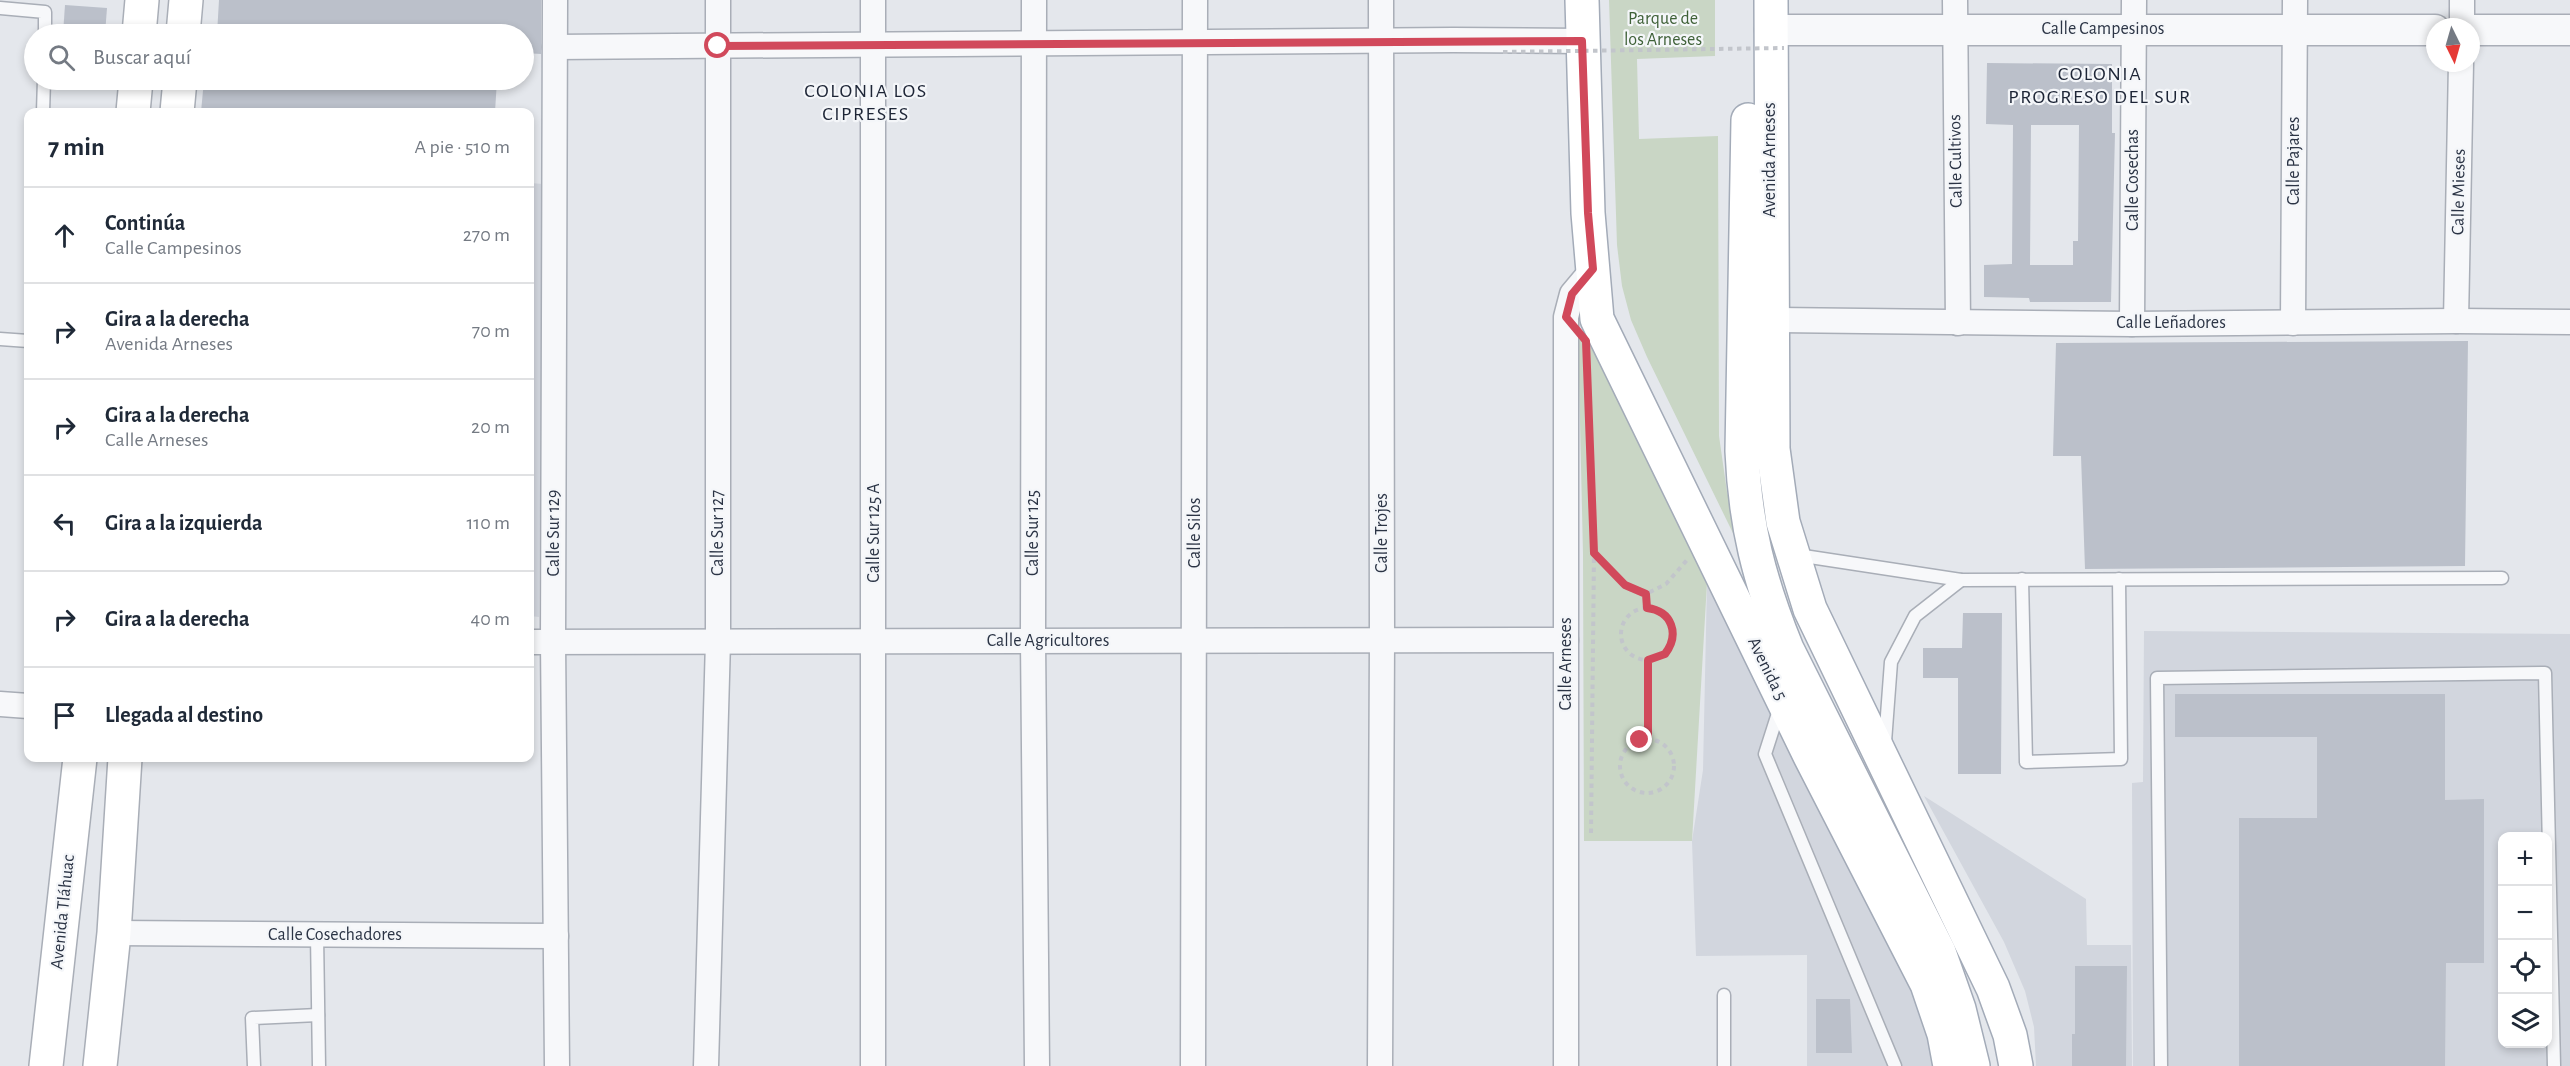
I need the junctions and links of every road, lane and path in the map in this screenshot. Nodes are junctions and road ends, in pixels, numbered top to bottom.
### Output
1 (142, 0) edge
2 (186, 0) edge
3 (555, 0) edge
4 (718, 0) edge
5 (873, 0) edge
6 (1034, 0) edge
7 (1195, 0) edge
8 (1381, 0) edge
9 (1582, 0) edge
10 (1749, 0) edge
11 (2295, 0) edge
12 (2462, 0) edge
13 (0, 8) edge
14 (1955, 14) edge
15 (2134, 14) edge
16 (2462, 18) edge
17 (45, 24) edge
18 (140, 24) edge
19 (184, 24) edge
20 (1775, 26) edge
21 (2295, 30) junction
22 (2426, 30) edge
23 (2480, 30) edge
24 (2570, 30) edge
25 (1381, 40) junction
26 (1582, 41) junction
27 (1195, 42) junction
28 (1034, 43) junction
29 (873, 44) junction
30 (718, 46) junction
31 (555, 47) junction
32 (1503, 52) dead end
33 (2461, 72) edge
34 (44, 90) edge
35 (135, 90) edge
36 (179, 90) edge
37 (44, 108) edge
38 (133, 108) edge
39 (177, 108) edge
40 (1593, 269) junction
41 (1772, 320) junction
42 (2456, 321) junction
43 (2293, 322) junction
44 (2570, 322) edge
45 (1958, 323) junction
46 (2132, 324) junction
47 (0, 339) edge
48 (24, 341) edge
49 (1590, 447) dead end
50 (1704, 538) junction
51 (1594, 553) junction
52 (1793, 555) junction
53 (2502, 578) dead end
54 (2022, 579) junction
55 (2119, 579) junction
56 (1961, 580) junction
57 (1646, 594) junction
58 (1647, 608) junction
59 (1566, 640) junction
60 (718, 641) junction
61 (874, 641) junction
62 (1033, 641) junction
63 (1194, 641) junction
64 (1382, 641) junction
65 (534, 642) edge
66 (553, 642) junction
67 (1648, 660) junction
68 (1783, 700) junction
69 (0, 704) edge
70 (24, 706) edge
71 (1648, 739) junction
72 (1884, 759) junction
73 (80, 762) edge
74 (125, 762) edge
75 (1592, 833) dead end
76 (114, 933) junction
77 (317, 935) junction
78 (556, 936) junction
79 (1724, 995) dead end
80 (318, 1015) junction
81 (46, 1066) edge
82 (100, 1066) edge
83 (254, 1066) edge
84 (319, 1066) edge
85 (556, 1066) edge
86 (706, 1066) edge
87 (873, 1066) edge
88 (1037, 1066) edge
89 (1193, 1066) edge
90 (1380, 1066) edge
91 (1566, 1066) edge
92 (1724, 1066) edge
93 (1895, 1066) edge
94 (1950, 1066) edge
95 (1973, 1066) edge
96 (2016, 1066) edge
97 (2160, 1066) edge
98 (2554, 1066) edge

1 - 18 main road
2 - 19 main road
3 - 31 street, Calle Sur 129
4 - 30 street, Calle Sur 127
5 - 29 street, Calle Sur 125 A
6 - 28 street, Calle Sur 125
7 - 27 street, Calle Silos
8 - 25 street, Calle Trojes
9 - 26 main road
10 - 95 main road
11 - 21 street, Calle Pajares
12 - 16 street
13 - 17 lane
14 - 15 street, Calle Campesinos
14 - 20 street, Calle Campesinos
14 - 45 street, Calle Cultivos
15 - 21 street, Calle Campesinos
15 - 46 street, Calle Cosechas
20 - 32 path, bridge
20 - 41 main road, Avenida Arneses
21 - 22 street, Calle Campesinos
21 - 43 street, Calle Pajares
23 - 24 street
25 - 26 street
25 - 27 street
25 - 64 street, Calle Trojes
26 - 40 main road
27 - 28 street
27 - 63 street, Calle Silos
28 - 29 street
28 - 62 street, Calle Sur 125
29 - 30 street
29 - 61 street, Calle Sur 125 A
30 - 31 street
30 - 60 street, Calle Sur 127
31 - 66 street, Calle Sur 129
33 - 42 street, Calle Mieses
34 - 37 lane
35 - 38 main road
36 - 39 main road
40 - 50 main road, Avenida 5
40 - 59 street, Calle Arneses
41 - 45 street, Calle Leñadores
41 - 52 main road, Avenida Arneses
42 - 43 street, Calle Leñadores
42 - 44 street, Calle Leñadores
43 - 46 street, Calle Leñadores
45 - 46 street, Calle Leñadores
47 - 48 lane
49 - 51 path
50 - 57 path
50 - 68 main road, Avenida 5
51 - 57 path
51 - 75 path
52 - 56 lane
52 - 72 main road, Avenida Arneses
53 - 55 lane
54 - 55 lane
54 - 55 lane
54 - 56 lane
56 - 72 lane
57 - 58 path
58 - 67 path
58 - 67 path
59 - 64 street, Calle Agricultores
59 - 91 street, Calle Arneses
60 - 61 street, Calle Agricultores
60 - 66 street, Calle Agricultores
60 - 86 street, Calle Sur 127
61 - 62 street, Calle Agricultores
61 - 87 street, Calle Sur 125 A
62 - 63 street, Calle Agricultores
62 - 88 street, Calle Sur 125
63 - 64 street, Calle Agricultores
63 - 89 street, Calle Silos
64 - 90 street, Calle Trojes
65 - 66 street, Calle Agricultores
66 - 78 street, Calle Sur 129
67 - 71 path
68 - 93 lane
68 - 94 main road, Avenida 5
69 - 70 street
71 - 71 path
72 - 96 main road
73 - 81 main road, Avenida Tláhuac
74 - 76 main road
76 - 77 street, Calle Cosechadores
76 - 82 main road
77 - 78 street, Calle Cosechadores
77 - 80 lane
78 - 85 street, Calle Sur 129
79 - 92 lane
80 - 83 lane
80 - 84 lane
97 - 98 lane

